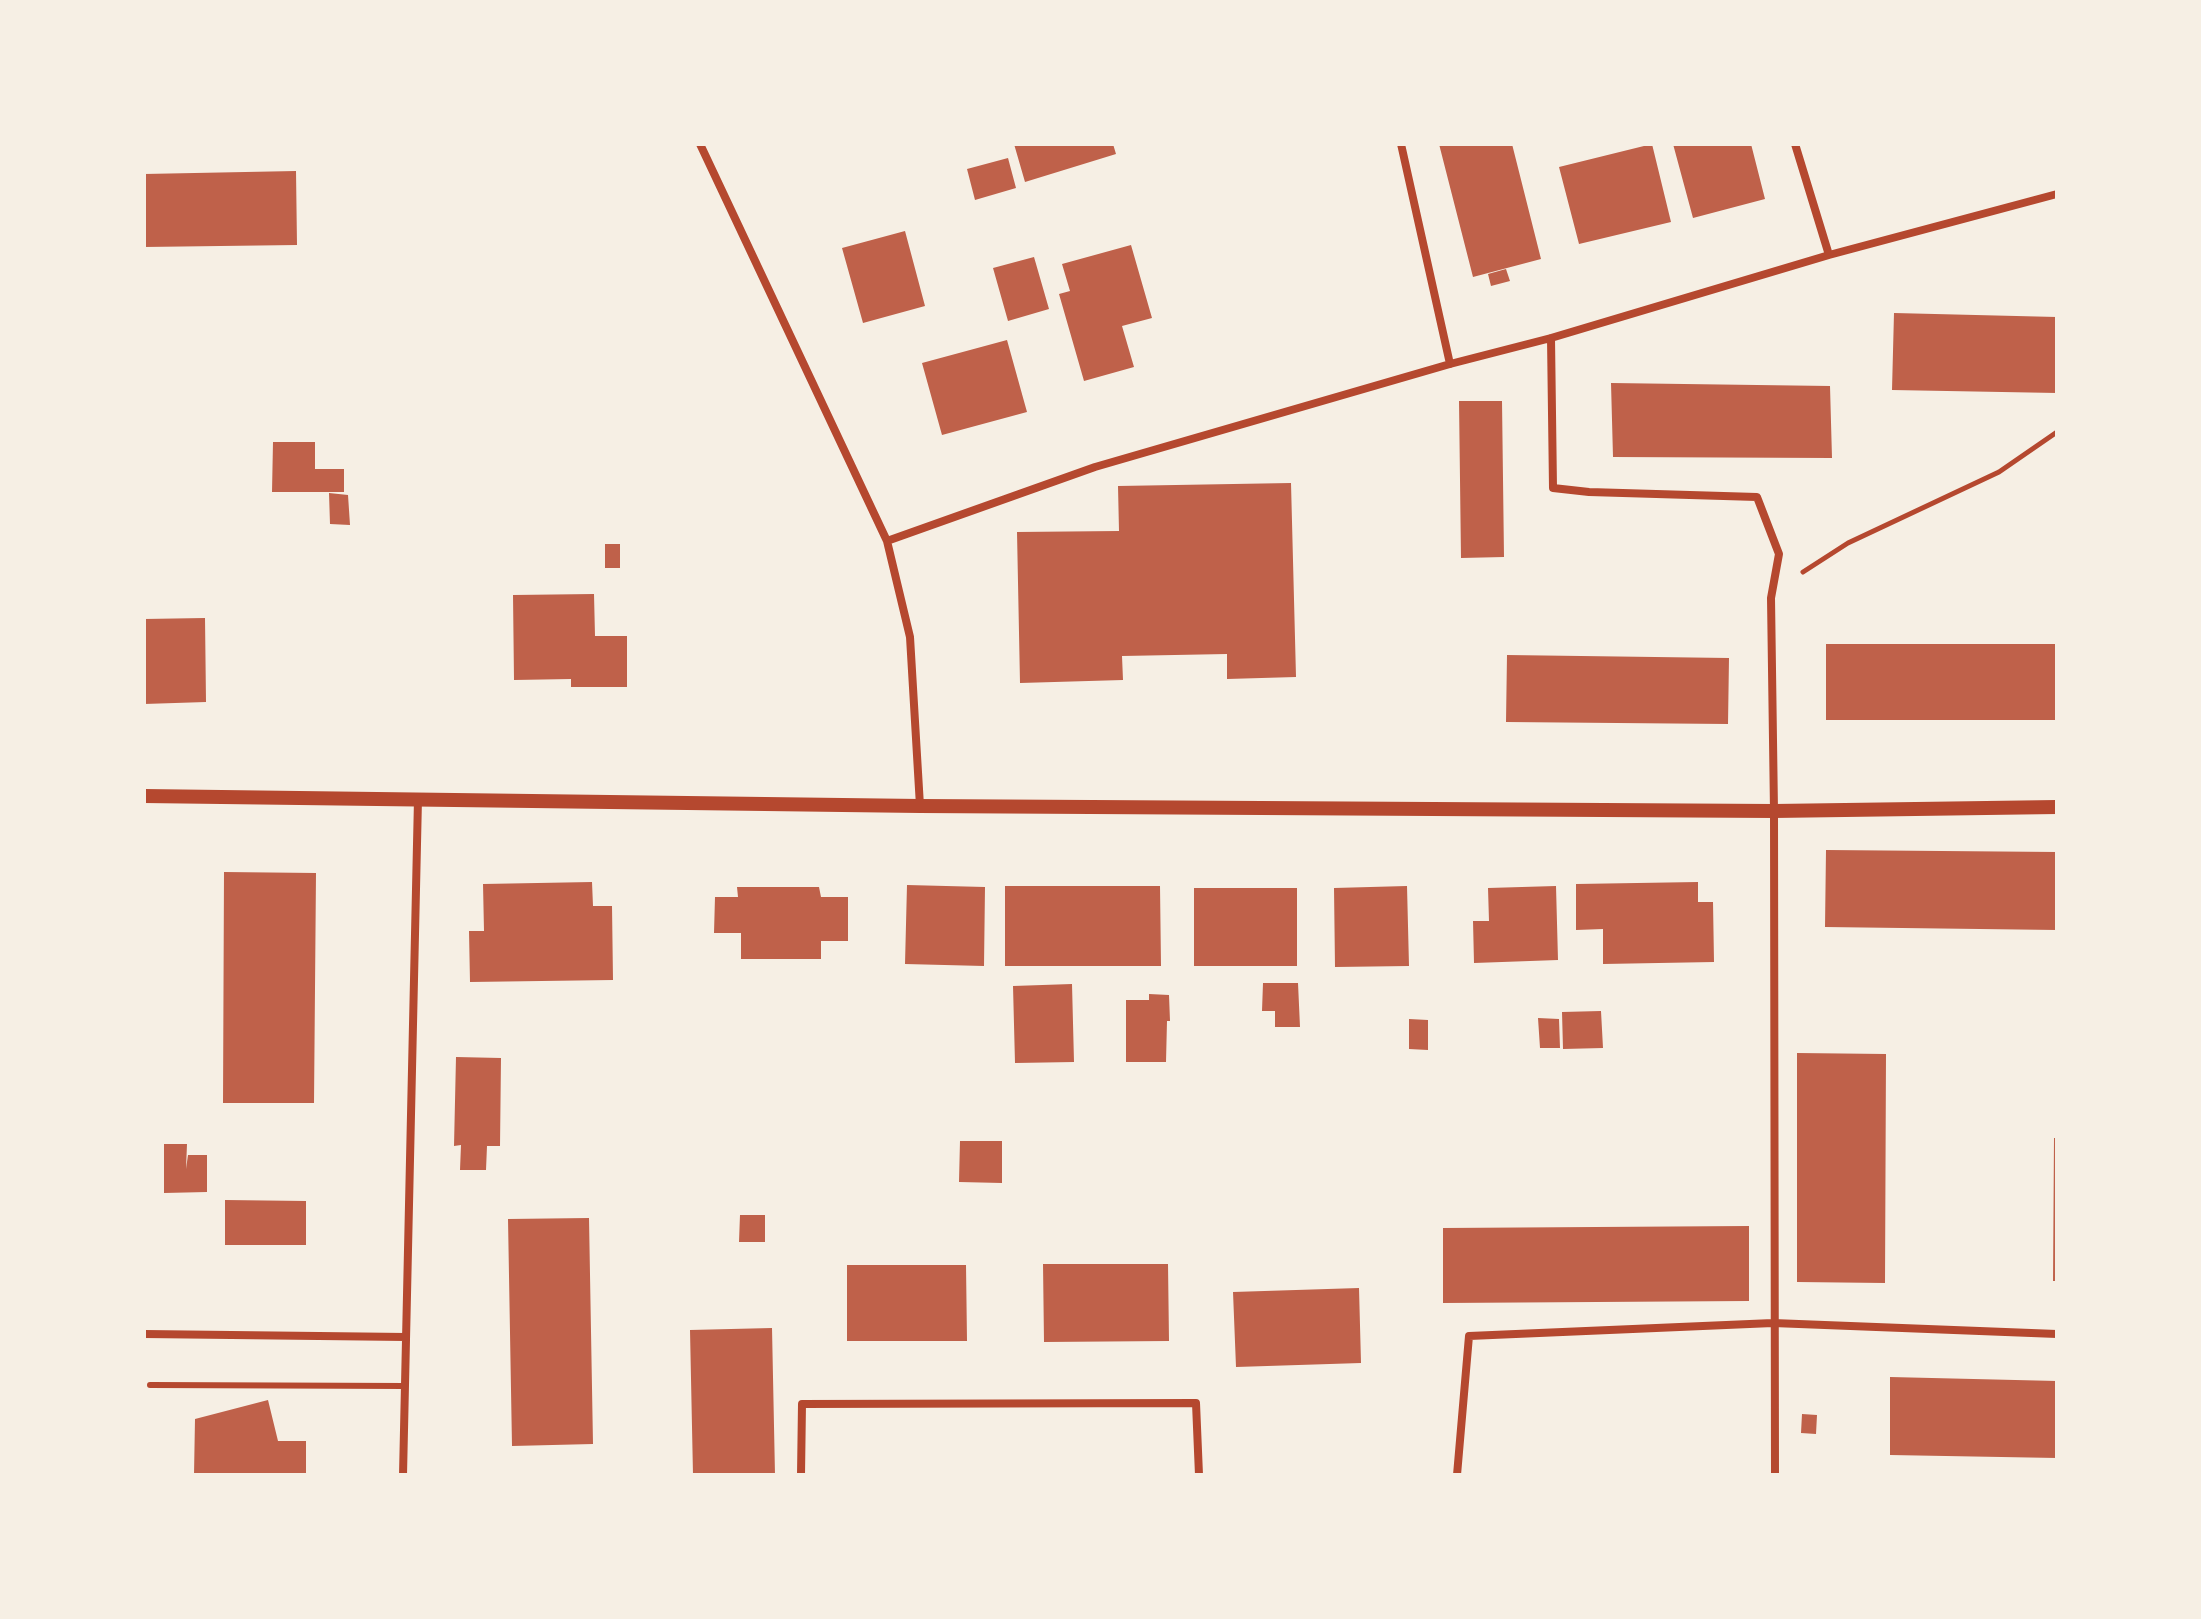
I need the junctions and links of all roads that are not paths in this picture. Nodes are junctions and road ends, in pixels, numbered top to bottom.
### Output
1 (700, 144) edge
2 (1401, 144) edge
3 (1795, 144) edge
4 (2057, 194) edge
5 (1829, 255) junction
6 (1551, 338) junction
7 (1450, 364) junction
8 (887, 541) junction
9 (144, 796) edge
10 (418, 798) junction
11 (920, 806) junction
12 (2057, 807) edge
13 (1774, 811) junction
14 (1773, 1323) junction
15 (144, 1334) edge
16 (2057, 1334) edge
17 (406, 1337) junction
18 (150, 1385) dead end
19 (405, 1386) junction
20 (403, 1475) edge
21 (801, 1475) edge
22 (1199, 1475) edge
23 (1457, 1475) edge
24 (1775, 1475) edge

1 - 8 street
2 - 7 street
3 - 5 street
4 - 5 street
5 - 6 street
6 - 7 street
6 - 13 street
7 - 8 street
8 - 11 street
9 - 10 street
10 - 11 street
10 - 17 street
11 - 13 street
12 - 13 street
13 - 14 street
14 - 16 street
14 - 23 street
14 - 24 street
15 - 17 street
17 - 19 street
18 - 19 lane
19 - 20 street
21 - 22 street

